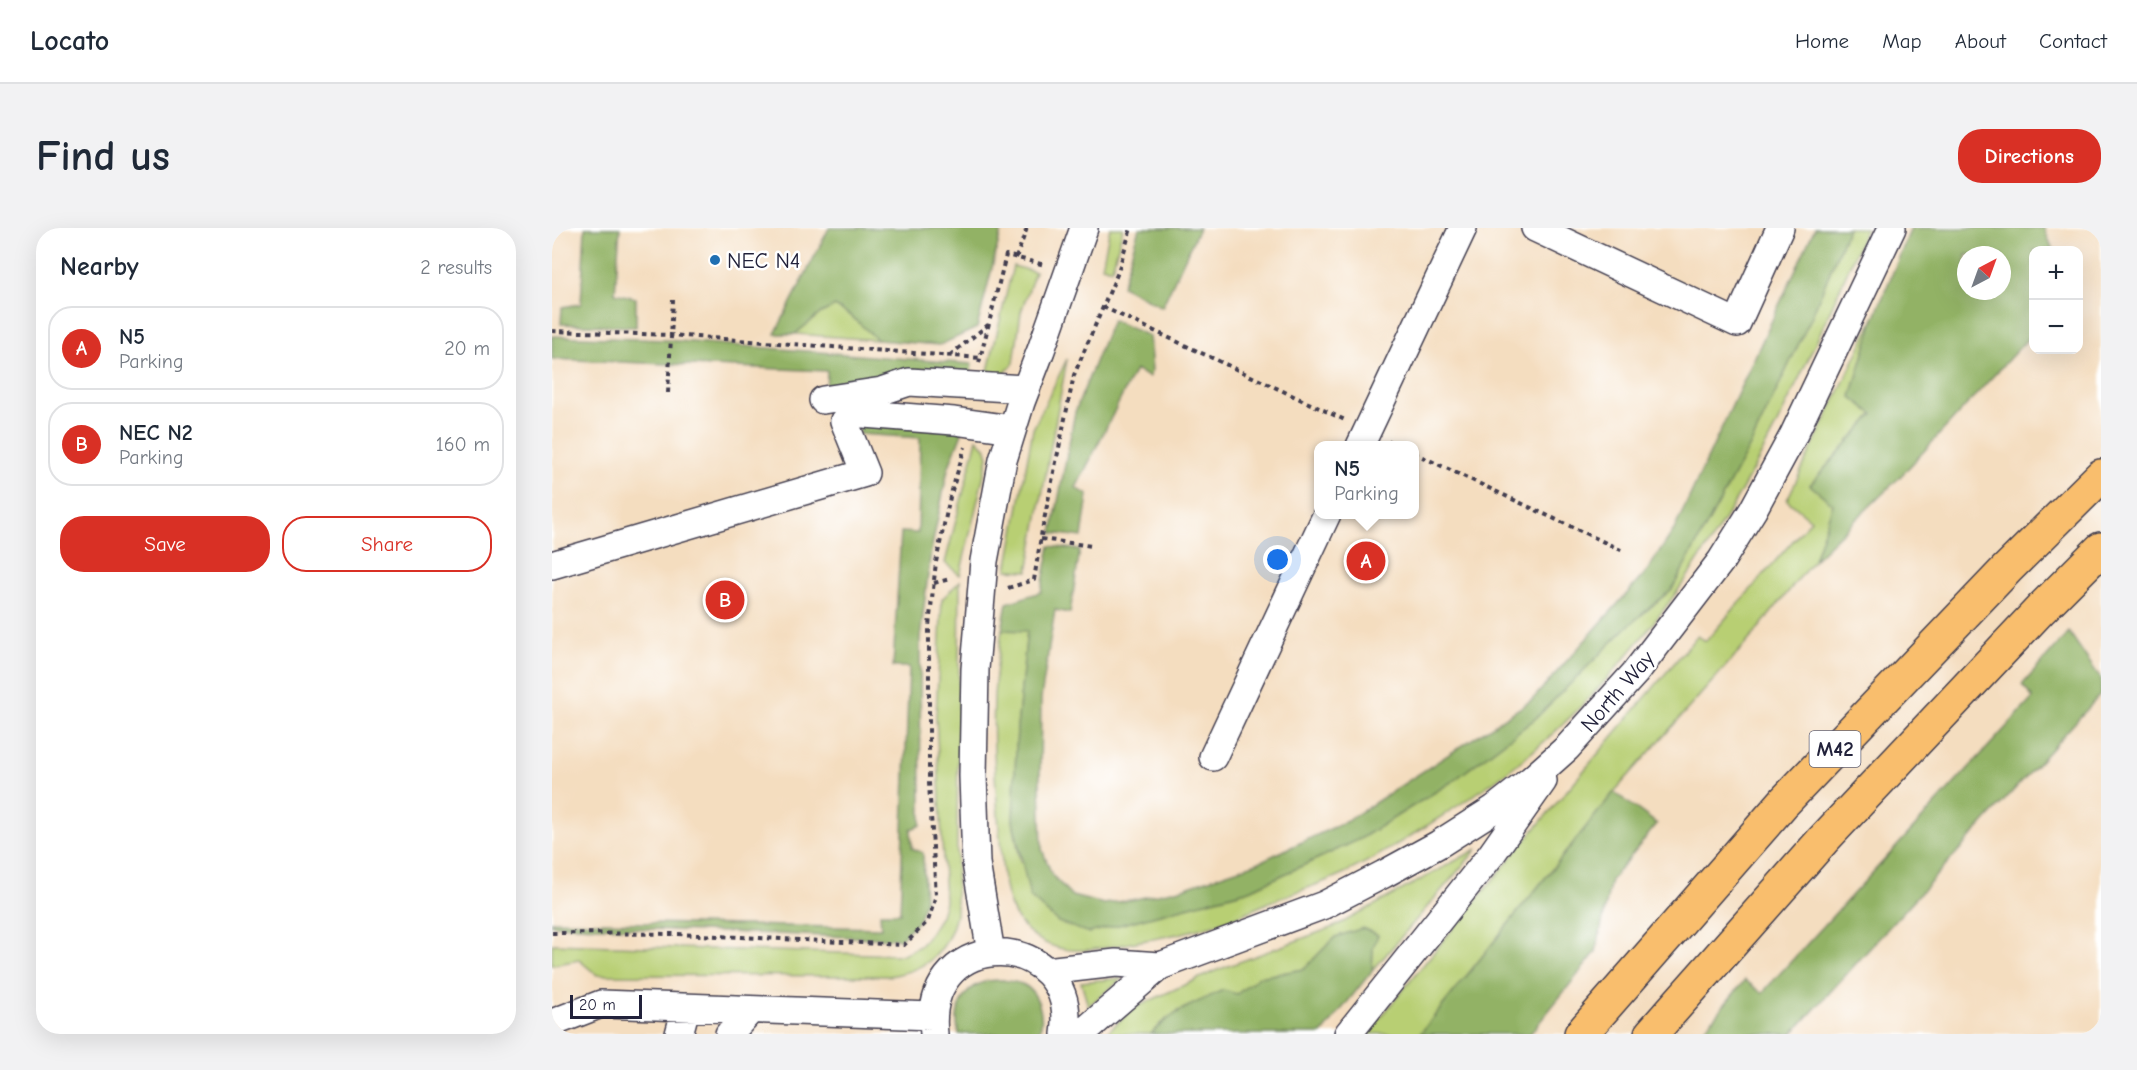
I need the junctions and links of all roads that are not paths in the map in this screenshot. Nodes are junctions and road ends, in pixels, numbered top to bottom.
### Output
1 (1084, 228) edge
2 (1463, 228) edge
3 (1535, 228) edge
4 (1780, 228) edge
5 (1892, 228) edge
6 (1026, 389) junction
7 (823, 400) dead end
8 (1012, 429) junction
9 (1363, 438) edge
10 (2101, 476) edge
11 (1325, 519) edge
12 (2101, 549) edge
13 (552, 565) edge
14 (1567, 748) junction
15 (1213, 757) dead end
16 (991, 953) junction
17 (1160, 966) junction
18 (1046, 971) junction
19 (686, 1008) junction
20 (750, 1011) junction
21 (552, 1023) edge
22 (933, 1025) edge
23 (679, 1034) edge
24 (729, 1034) edge
25 (1065, 1034) edge
26 (1081, 1034) edge
27 (1348, 1034) edge
28 (1581, 1034) edge
29 (1651, 1034) edge

1 - 6 street
2 - 9 street
3 - 4 street
5 - 14 street, North Way
6 - 7 street
6 - 8 street
8 - 13 street
8 - 16 street
10 - 28 highway, M42
11 - 15 street
12 - 29 highway, M42
14 - 17 street, North Way
14 - 27 street
16 - 18 street
16 - 22 street
17 - 18 street, North Way
17 - 26 street, North Way
18 - 25 street
19 - 20 street
19 - 21 street
19 - 23 street
20 - 22 street
20 - 24 street

